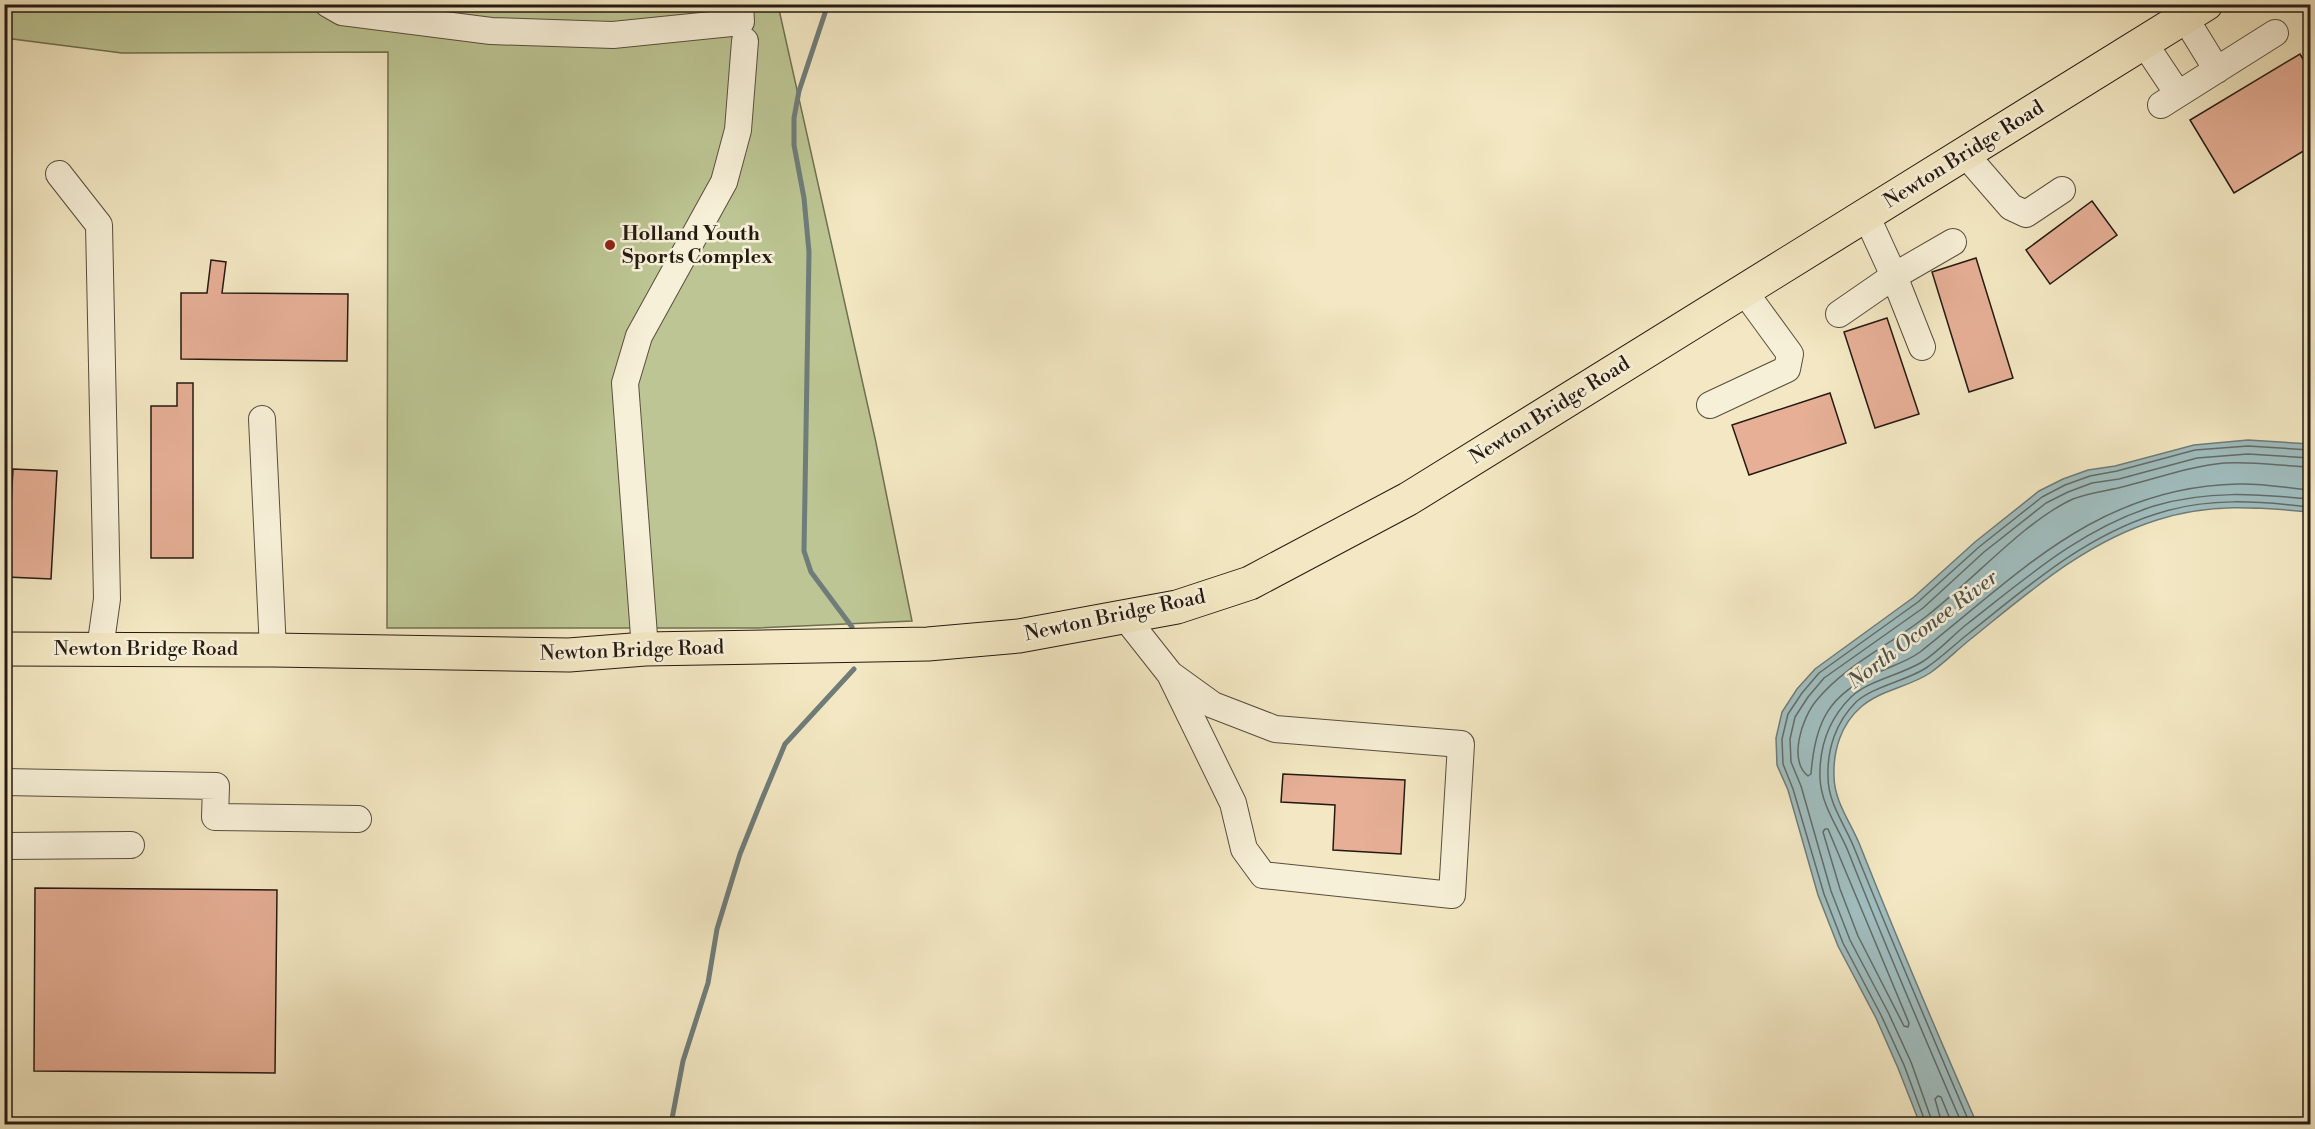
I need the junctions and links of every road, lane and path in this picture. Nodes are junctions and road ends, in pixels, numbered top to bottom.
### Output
1 (328, 4) edge
2 (740, 4) edge
3 (2196, 11) edge
4 (2275, 33) dead end
5 (745, 41) dead end
6 (2144, 43) junction
7 (2217, 70) junction
8 (1965, 154) junction
9 (59, 174) dead end
10 (2062, 190) dead end
11 (1866, 215) junction
12 (1953, 242) dead end
13 (1894, 276) junction
14 (1744, 291) junction
15 (1839, 314) dead end
16 (1922, 347) dead end
17 (1710, 405) dead end
18 (262, 419) dead end
19 (1125, 616) junction
20 (4, 649) edge
21 (100, 649) junction
22 (645, 649) junction
23 (273, 650) junction
24 (1170, 674) junction
25 (4, 782) edge
26 (358, 819) dead end
27 (132, 845) dead end
28 (4, 846) edge

1 - 2 lane
3 - 6 main road, Newton Bridge Road
3 - 7 lane
4 - 7 lane
5 - 22 lane
6 - 7 lane
6 - 8 main road, Newton Bridge Road
8 - 10 lane
8 - 11 main road, Newton Bridge Road
9 - 21 lane
11 - 13 lane
11 - 14 main road, Newton Bridge Road
12 - 13 lane
13 - 15 lane
13 - 16 lane
14 - 17 lane
14 - 19 main road, Newton Bridge Road
18 - 23 lane
19 - 22 main road, Newton Bridge Road
19 - 24 lane
20 - 21 main road, Newton Bridge Road
21 - 23 main road, Newton Bridge Road
22 - 23 main road, Newton Bridge Road
24 - 24 lane
25 - 26 lane
27 - 28 lane

